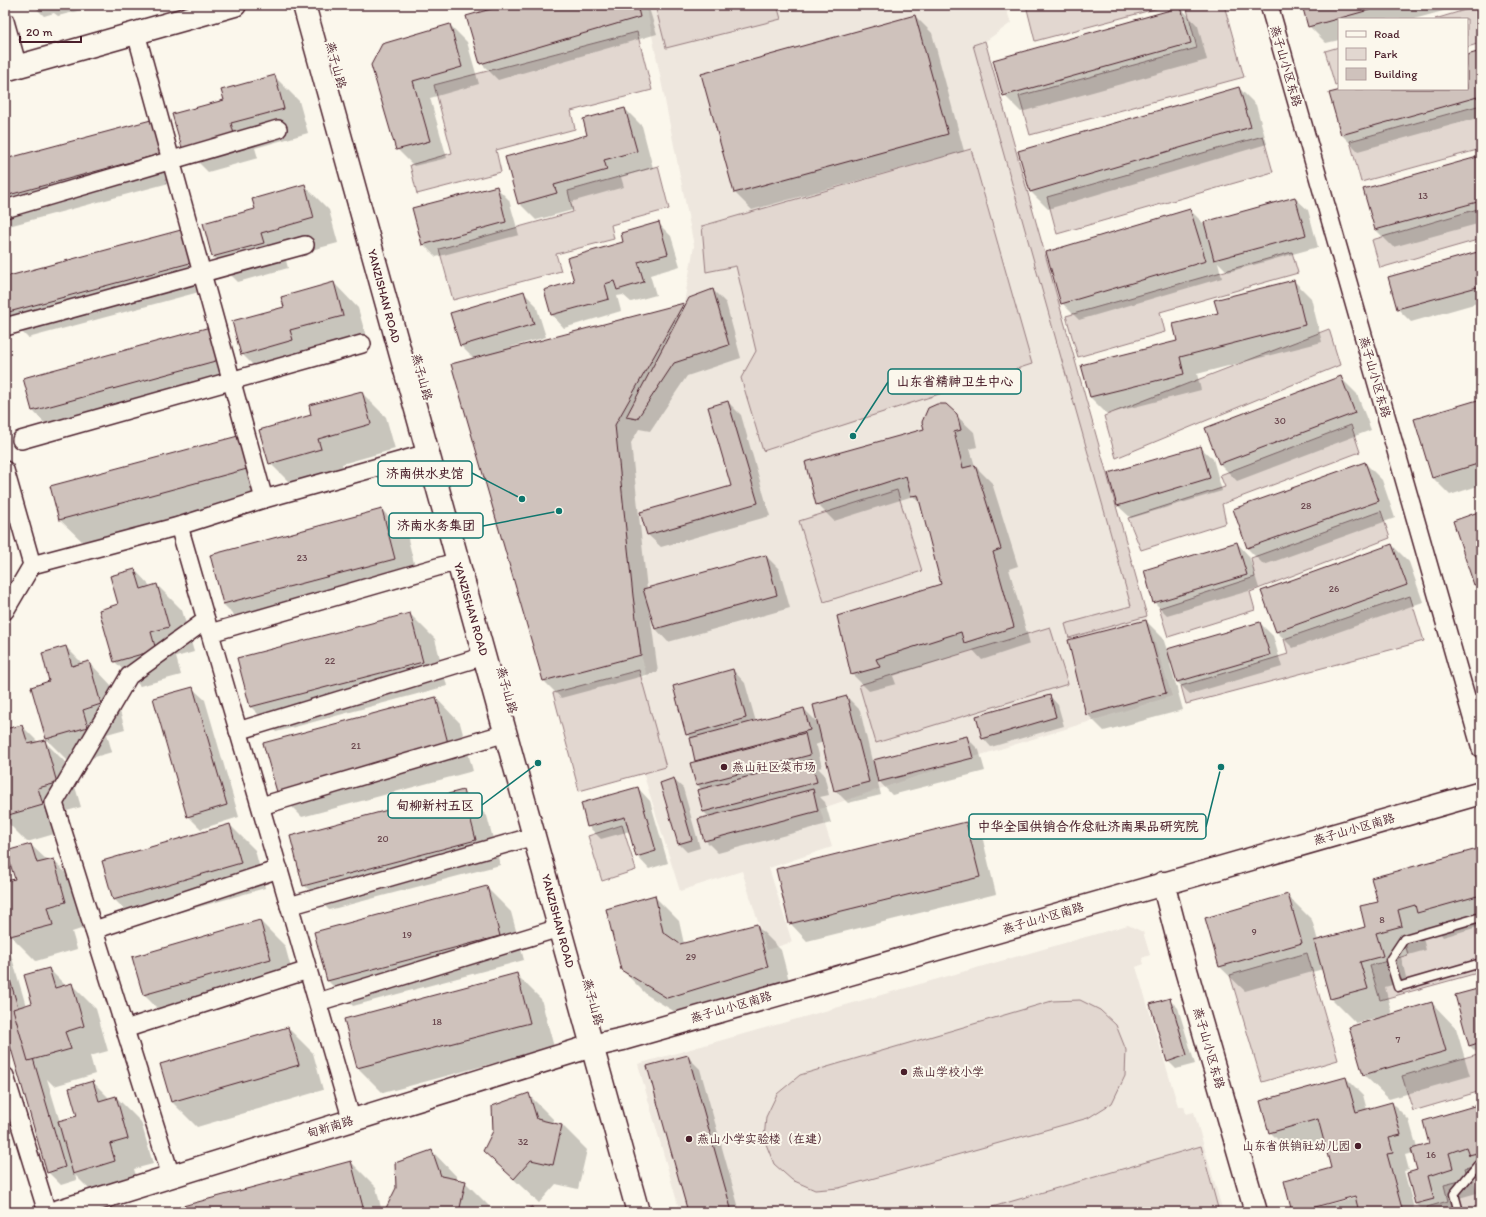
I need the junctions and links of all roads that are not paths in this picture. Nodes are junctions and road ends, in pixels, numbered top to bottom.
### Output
1 (235, 5) edge
2 (304, 5) edge
3 (319, 5) edge
4 (1269, 5) edge
5 (5, 21) edge
6 (136, 33) junction
7 (11, 69) edge
8 (278, 129) dead end
9 (171, 160) junction
10 (5, 209) edge
11 (305, 246) dead end
12 (202, 273) junction
13 (5, 327) edge
14 (362, 344) dead end
15 (231, 381) junction
16 (22, 440) dead end
17 (428, 453) junction
18 (5, 470) edge
19 (264, 499) junction
20 (178, 526) junction
21 (458, 561) junction
22 (32, 565) junction
23 (5, 611) edge
24 (208, 626) junction
25 (484, 656) junction
26 (238, 731) junction
27 (506, 733) junction
28 (1481, 749) edge
29 (1481, 793) edge
30 (261, 806) junction
31 (534, 836) junction
32 (279, 869) junction
33 (1163, 883) junction
34 (289, 906) junction
35 (1481, 917) edge
36 (560, 928) junction
37 (94, 930) junction
38 (1481, 963) edge
39 (308, 970) junction
40 (318, 1002) junction
41 (125, 1029) junction
42 (598, 1044) junction
43 (5, 1076) edge
44 (352, 1121) junction
45 (1481, 1164) edge
46 (172, 1176) junction
47 (47, 1212) edge
48 (56, 1212) edge
49 (638, 1212) edge
50 (653, 1212) edge
51 (1256, 1212) edge
52 (1459, 1212) edge

1 - 6 street
2 - 17 street, YANZISHAN ROAD
3 - 42 street, 燕子山路
4 - 28 street, 燕子山小区东路
5 - 7 street
6 - 7 street
6 - 9 street
8 - 9 street
9 - 10 street
9 - 12 street
11 - 12 street
12 - 13 street
12 - 15 street
14 - 15 street
15 - 16 street
15 - 19 street
17 - 19 street
17 - 21 street, YANZISHAN ROAD
18 - 22 street
19 - 20 street
20 - 22 street
20 - 24 street
21 - 24 street
21 - 25 street, YANZISHAN ROAD
22 - 23 street
24 - 26 street
24 - 37 street
25 - 26 street
25 - 27 street, YANZISHAN ROAD
26 - 30 street
27 - 30 street
27 - 31 street, YANZISHAN ROAD
29 - 33 street, 燕子山小区南路
30 - 32 street
31 - 34 street
31 - 36 street, YANZISHAN ROAD
32 - 34 street
32 - 37 street
33 - 42 street, 燕子山小区南路
33 - 51 street, 燕子山小区东路
34 - 39 street
35 - 38 lane
36 - 40 street
36 - 42 street, YANZISHAN ROAD
37 - 41 street
39 - 40 street
39 - 41 street
40 - 44 street
41 - 46 street
42 - 44 street, 甸新南路
42 - 49 street, YANZISHAN ROAD
42 - 50 street, 燕子山路
43 - 47 street
44 - 46 street, 甸新南路
45 - 52 lane
46 - 48 street, 甸新南路

